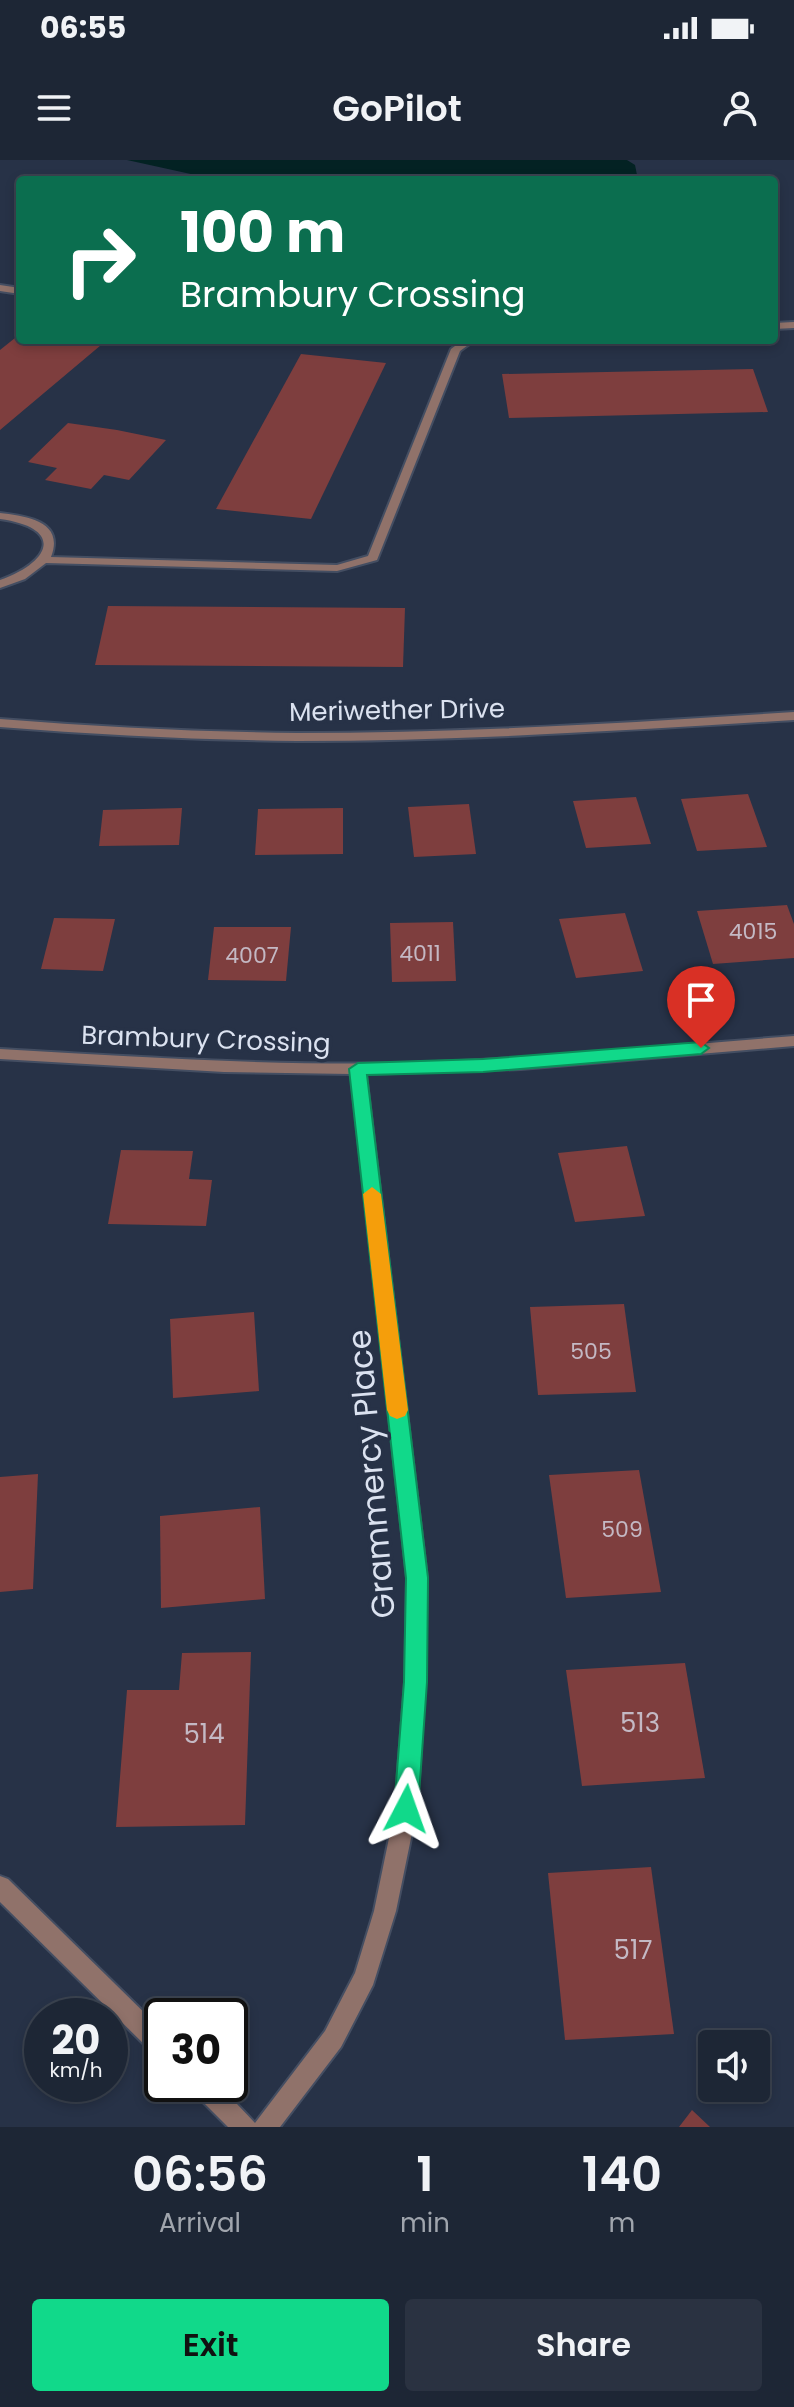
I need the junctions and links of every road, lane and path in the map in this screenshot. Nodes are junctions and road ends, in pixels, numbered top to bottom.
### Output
1 (464, 344) edge
2 (0, 516) edge
3 (46, 560) junction
4 (0, 584) edge
5 (794, 716) edge
6 (0, 723) edge
7 (794, 1041) edge
8 (0, 1054) edge
9 (358, 1069) junction
10 (0, 1887) edge
11 (144, 2028) edge
12 (219, 2102) edge
13 (245, 2127) edge
14 (265, 2127) edge

1 - 3 street
2 - 3 street
3 - 4 street
5 - 6 street, Meriwether Drive
7 - 9 street, Brambury Crossing
8 - 9 street, Brambury Crossing
9 - 14 street, Grammercy Place
10 - 11 street
12 - 13 street

